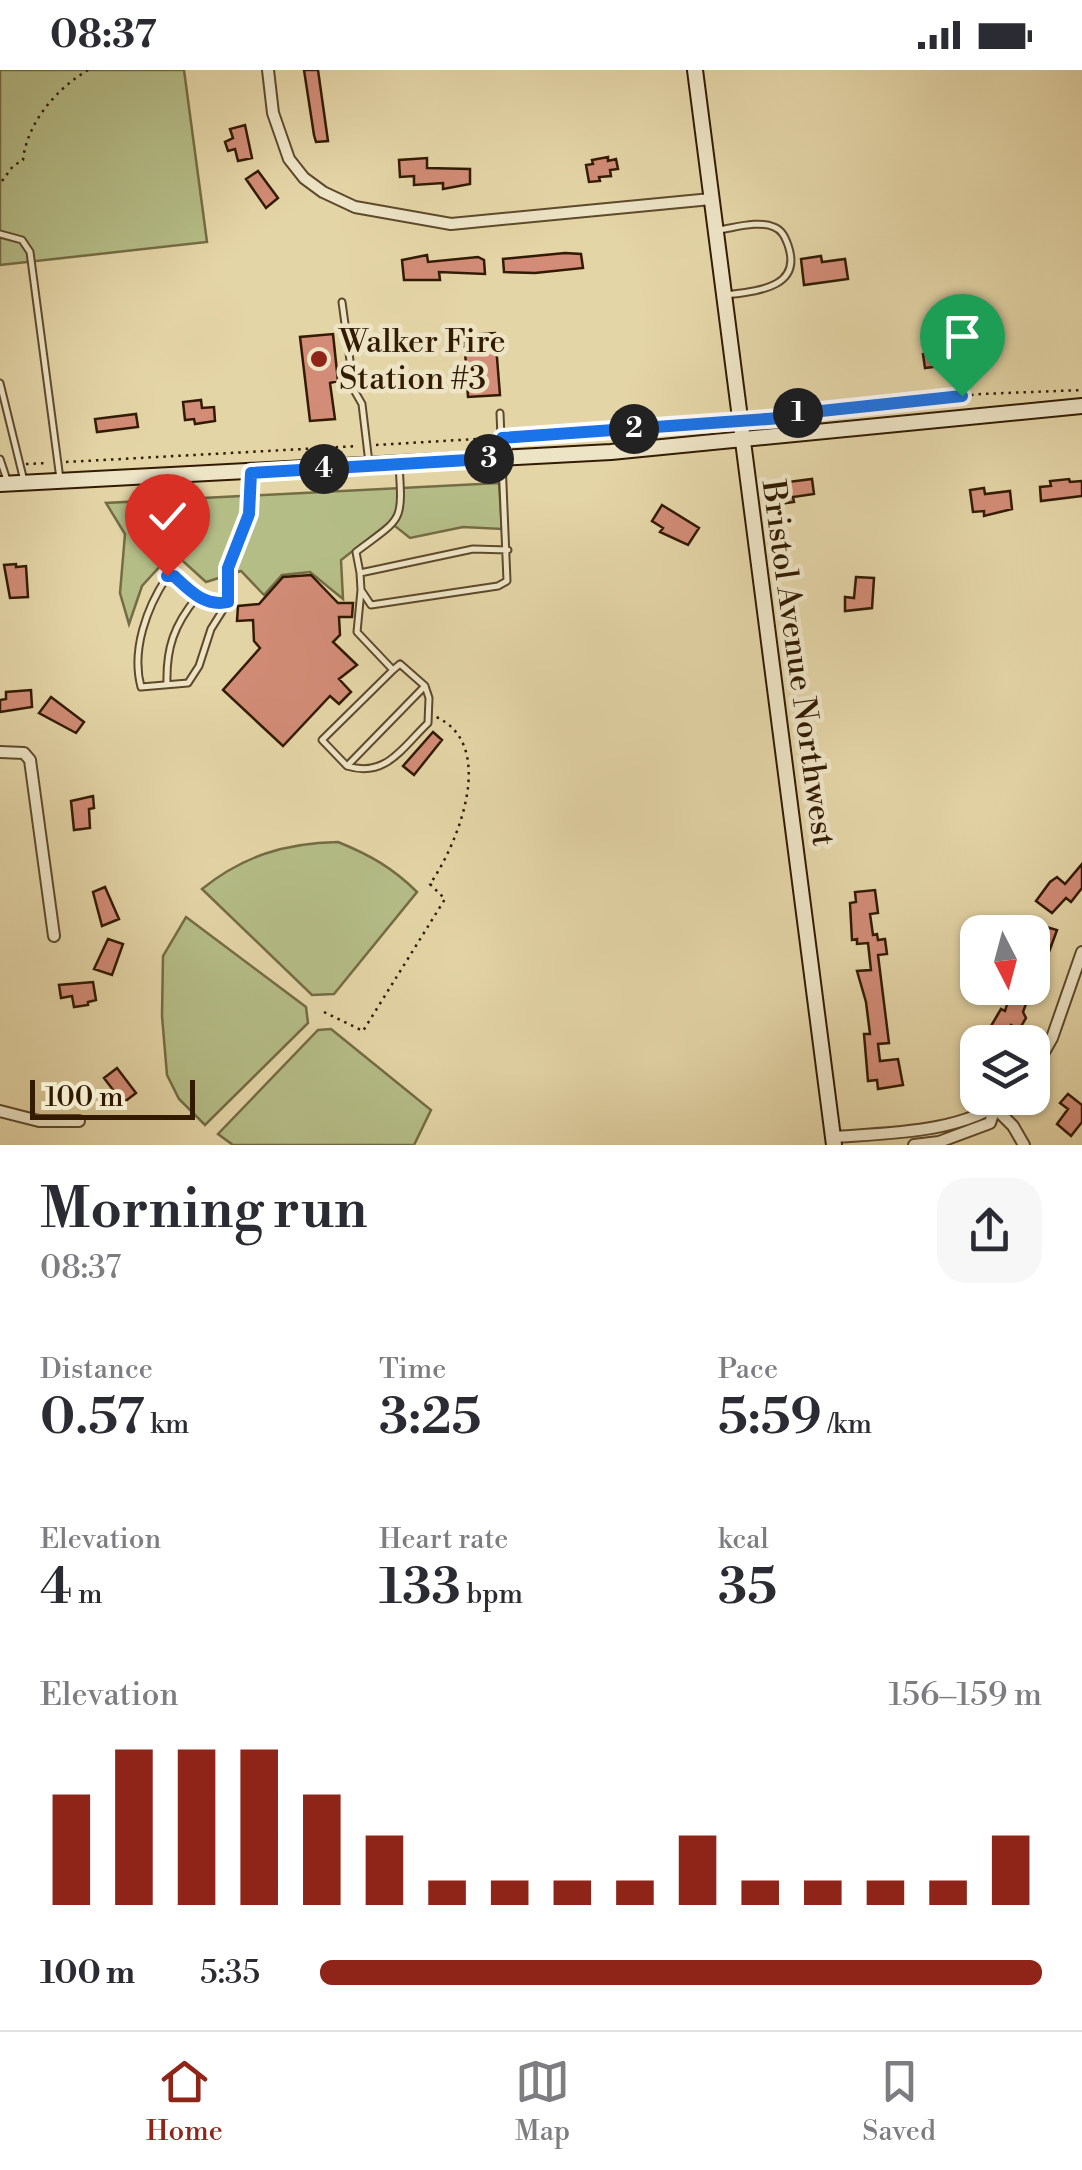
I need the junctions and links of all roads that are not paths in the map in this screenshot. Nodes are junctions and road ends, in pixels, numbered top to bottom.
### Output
1 (268, 70) edge
2 (694, 70) edge
3 (711, 200) junction
4 (715, 231) junction
5 (0, 234) edge
6 (723, 296) junction
7 (342, 302) dead end
8 (0, 383) edge
9 (1082, 406) edge
10 (500, 412) dead end
11 (742, 440) junction
12 (502, 458) junction
13 (0, 459) edge
14 (399, 465) junction
15 (370, 466) junction
16 (251, 473) junction
17 (60, 482) junction
18 (4, 484) edge
19 (24, 484) junction
20 (508, 550) junction
21 (360, 572) junction
22 (361, 590) junction
23 (197, 597) junction
24 (228, 602) junction
25 (393, 670) junction
26 (167, 684) junction
27 (425, 686) junction
28 (0, 752) edge
29 (347, 766) junction
30 (54, 936) dead end
31 (1082, 952) edge
32 (1050, 1042) edge
33 (0, 1110) edge
34 (975, 1115) edge
35 (992, 1115) edge
36 (1002, 1115) edge
37 (79, 1121) dead end
38 (834, 1141) edge
39 (914, 1145) edge
40 (1024, 1145) edge

1 - 3 street
2 - 3 main road, Bristol Avenue Northwest
3 - 4 main road, Bristol Avenue Northwest
4 - 6 main road, Bristol Avenue Northwest
4 - 6 lane
5 - 17 lane
6 - 11 main road, Bristol Avenue Northwest
7 - 15 lane
8 - 19 lane
9 - 11 main road
10 - 12 lane
11 - 12 main road
11 - 38 main road, Bristol Avenue Northwest
12 - 14 main road
12 - 20 lane
13 - 18 lane
14 - 15 main road
14 - 21 lane
15 - 16 main road
16 - 17 main road
16 - 24 lane
17 - 19 main road
18 - 19 main road
20 - 21 lane
20 - 22 lane
21 - 22 lane
22 - 25 lane
23 - 24 lane
23 - 26 lane
23 - 26 lane
24 - 26 lane
25 - 27 lane
25 - 29 lane
27 - 29 lane
27 - 29 lane
28 - 30 street
31 - 32 street
33 - 37 street
34 - 38 street
35 - 39 street
36 - 40 street

